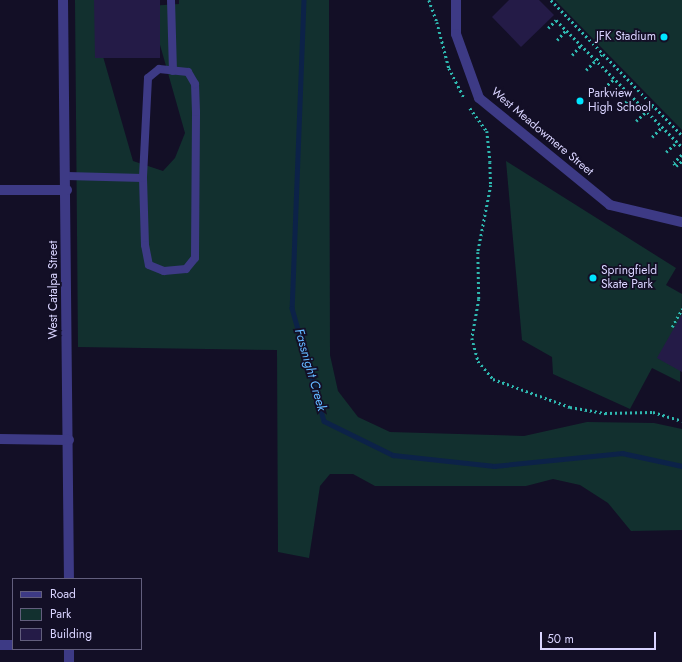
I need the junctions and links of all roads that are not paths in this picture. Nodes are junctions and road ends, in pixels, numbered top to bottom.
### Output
1 (63, 0) edge
2 (171, 0) edge
3 (456, 0) edge
4 (173, 71) junction
5 (67, 176) junction
6 (143, 178) junction
7 (0, 190) edge
8 (67, 190) junction
9 (682, 222) edge
10 (0, 439) edge
11 (69, 440) junction
12 (69, 578) edge
13 (0, 645) edge
14 (12, 645) edge
15 (69, 650) edge
16 (69, 662) edge

1 - 5 street, West Catalpa Street
2 - 4 lane
3 - 9 street, West Meadowmere Street
4 - 6 lane
4 - 6 lane
5 - 6 lane
5 - 8 street, West Catalpa Street
7 - 8 street
8 - 11 street, West Catalpa Street
10 - 11 street
11 - 12 street, West Catalpa Street
13 - 14 street
15 - 16 street

